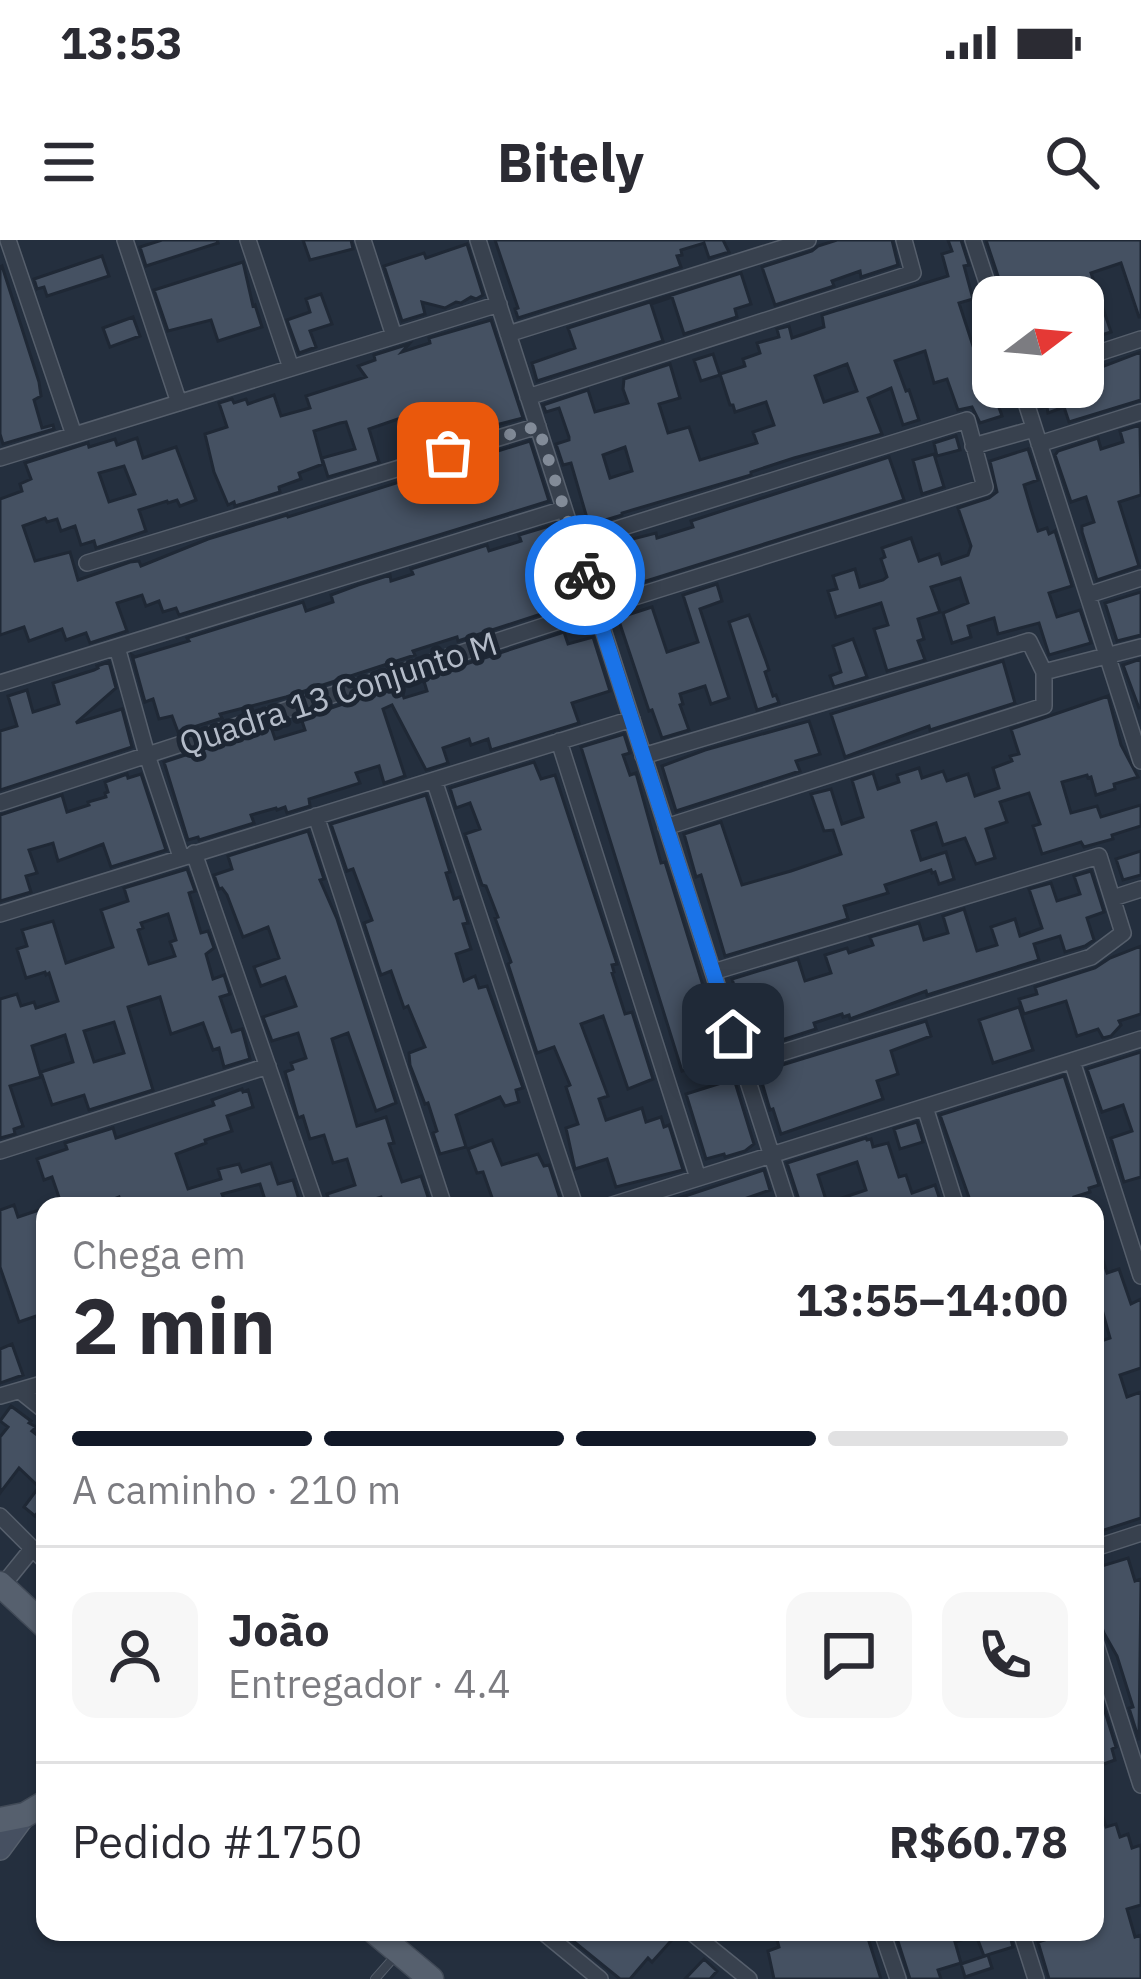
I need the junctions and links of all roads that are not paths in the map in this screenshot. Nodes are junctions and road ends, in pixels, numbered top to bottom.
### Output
1 (8, 240) edge
2 (125, 240) edge
3 (248, 240) edge
4 (363, 240) edge
5 (478, 240) edge
6 (808, 240) edge
7 (904, 240) edge
8 (973, 240) edge
9 (985, 276) edge
10 (499, 304) junction
11 (508, 334) junction
12 (394, 336) junction
13 (1141, 339) edge
14 (1104, 351) edge
15 (290, 368) junction
16 (528, 397) junction
17 (179, 403) junction
18 (1027, 408) edge
19 (1141, 412) edge
20 (538, 426) junction
21 (74, 435) junction
22 (1036, 437) junction
23 (974, 446) junction
24 (0, 458) edge
25 (564, 509) junction
26 (575, 542) junction
27 (87, 563) dead end
28 (1141, 578) edge
29 (1088, 595) junction
30 (596, 609) junction
31 (117, 647) junction
32 (1141, 647) edge
33 (1108, 657) junction
34 (1044, 672) junction
35 (0, 683) edge
36 (632, 719) junction
37 (560, 741) junction
38 (148, 755) junction
39 (644, 756) junction
40 (1141, 761) edge
41 (434, 780) junction
42 (0, 802) edge
43 (316, 816) junction
44 (666, 827) junction
45 (187, 855) junction
46 (1141, 889) edge
47 (1112, 898) junction
48 (0, 914) edge
49 (712, 972) junction
50 (1141, 1039) edge
51 (1072, 1061) junction
52 (742, 1065) junction
53 (268, 1066) junction
54 (925, 1107) junction
55 (0, 1151) edge
56 (771, 1155) junction
57 (698, 1178) junction
58 (313, 1197) edge
59 (441, 1197) edge
60 (572, 1197) edge
61 (653, 1197) edge
62 (785, 1197) edge
63 (953, 1197) edge
64 (1141, 1276) edge
65 (36, 1386) edge
66 (20, 1390) junction
67 (0, 1396) edge
68 (36, 1403) edge
69 (0, 1516) edge
70 (1141, 1533) edge
71 (1104, 1545) edge
72 (36, 1552) edge
73 (36, 1557) edge
74 (1, 1585) edge
75 (36, 1618) edge
76 (1104, 1669) edge
77 (1139, 1778) edge
78 (23, 1813) edge
79 (0, 1849) edge
80 (384, 1941) edge
81 (554, 1941) edge
82 (702, 1941) edge
83 (714, 1941) edge
84 (885, 1941) edge
85 (1024, 1941) edge
86 (398, 1953) junction
87 (718, 1954) junction
88 (375, 1979) edge
89 (431, 1979) edge
90 (600, 1979) edge
91 (749, 1979) edge
92 (898, 1979) edge
93 (1036, 1979) edge

1 - 21 street
2 - 17 street
3 - 15 street
4 - 12 street
5 - 10 street
6 - 11 street
7 - 16 street
8 - 9 street
10 - 11 street
10 - 12 street
11 - 16 street
12 - 15 street
13 - 14 street
15 - 17 street
16 - 20 street
17 - 21 street
18 - 22 street
19 - 22 street
20 - 25 street
20 - 27 street
21 - 24 street
22 - 23 street
22 - 29 street
23 - 26 street
23 - 30 street, Quadra 13 Conjunto M
25 - 26 street
25 - 31 street
26 - 30 street
28 - 29 street
29 - 33 street
30 - 36 street
30 - 38 street, Quadra 13 Conjunto M
31 - 35 street
31 - 38 street
32 - 33 street
33 - 34 street
33 - 40 street
34 - 39 street
34 - 44 street
36 - 37 street
36 - 39 street
37 - 41 street
37 - 57 street
38 - 42 street, Quadra 13 Conjunto M
38 - 45 street
39 - 44 street
41 - 43 street
41 - 60 street
43 - 45 street
43 - 59 street
44 - 49 street
45 - 48 street
45 - 53 street
46 - 47 street
47 - 49 street
47 - 52 street
49 - 52 street
50 - 51 street
51 - 54 street
51 - 64 street
52 - 56 street
53 - 55 street
53 - 58 street
54 - 56 street
54 - 63 street
56 - 57 street
56 - 62 street
57 - 61 street
65 - 66 street
66 - 67 street
66 - 68 street
69 - 72 street
70 - 71 street
73 - 74 street
74 - 75 main road
76 - 77 street
78 - 79 main road
80 - 86 main road
81 - 90 street
82 - 87 street
83 - 87 street
84 - 92 street
85 - 93 street
86 - 88 lane
86 - 89 main road
87 - 91 street

